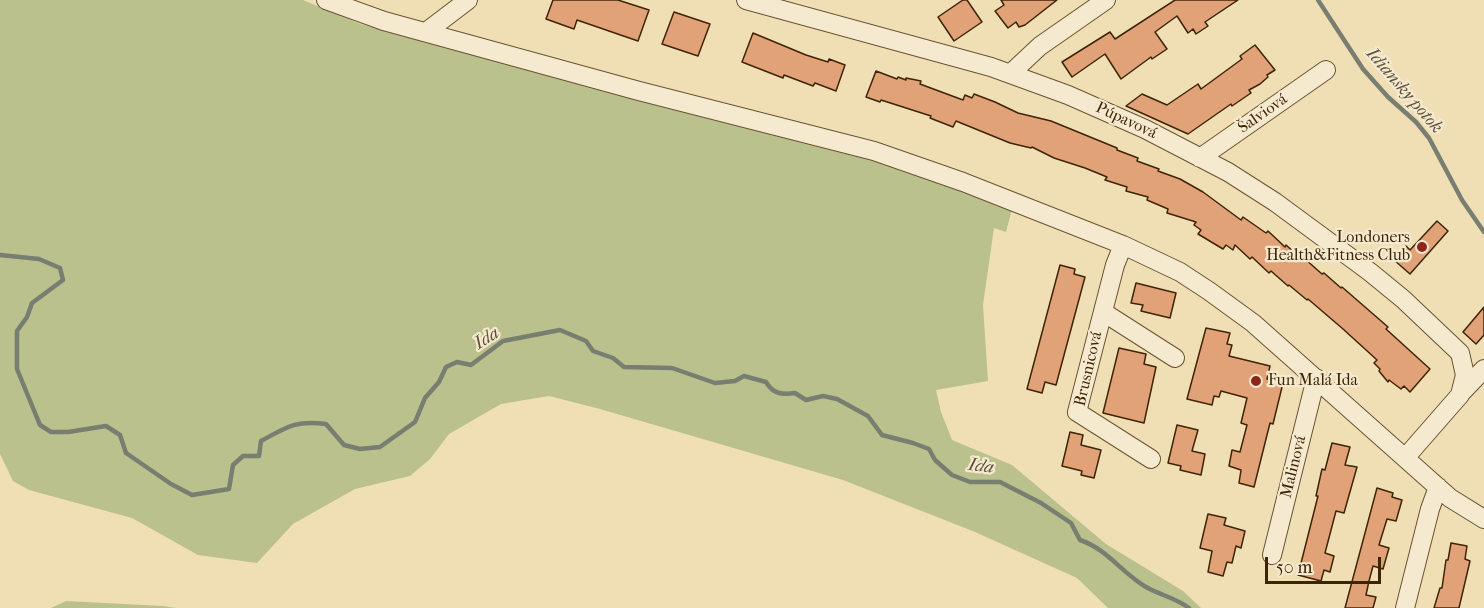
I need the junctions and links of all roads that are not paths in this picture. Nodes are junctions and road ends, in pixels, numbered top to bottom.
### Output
1 (326, 0) edge
2 (468, 0) edge
3 (746, 0) edge
4 (1106, 0) edge
5 (784, 4) edge
6 (426, 32) junction
7 (1326, 70) dead end
8 (1010, 74) junction
9 (1200, 158) junction
10 (1123, 245) junction
11 (1103, 312) junction
12 (1175, 358) dead end
13 (1484, 369) edge
14 (1316, 378) junction
15 (1460, 395) junction
16 (1405, 458) junction
17 (1151, 459) dead end
18 (1444, 492) junction
19 (1484, 519) edge
20 (1272, 555) dead end
21 (1405, 608) edge

1 - 6 street
2 - 6 street
3 - 5 street, Púpavová
4 - 8 street
5 - 8 street, Púpavová
6 - 10 street
7 - 9 street, Šalviová
8 - 9 street, Púpavová
9 - 15 street, Púpavová
10 - 11 street, Brusnicová
10 - 14 street
11 - 12 street, Brusnicová
11 - 17 street, Brusnicová
13 - 15 street
14 - 16 street
14 - 20 street, Malinová
15 - 16 street
16 - 18 street
18 - 19 street
18 - 21 street

